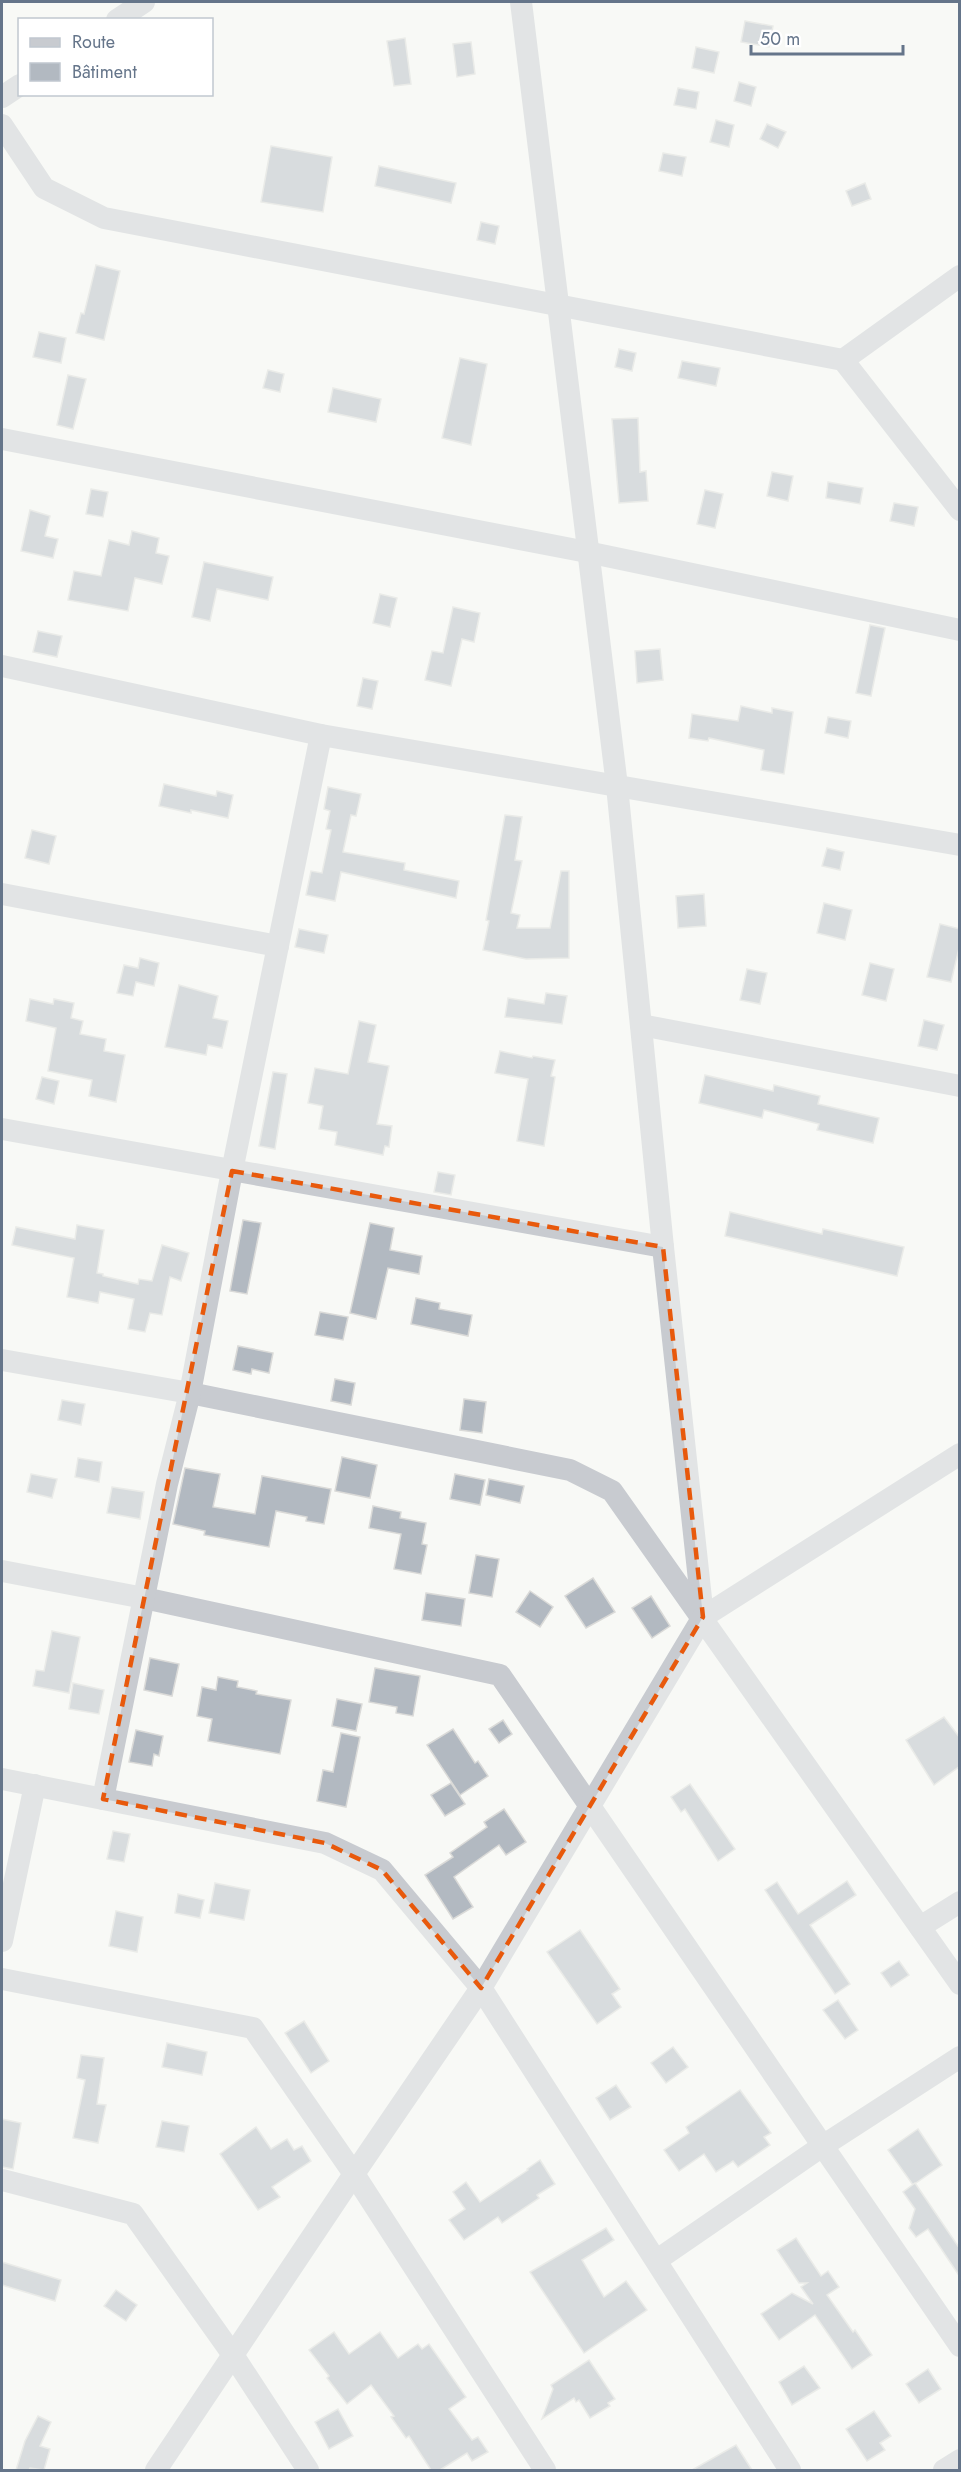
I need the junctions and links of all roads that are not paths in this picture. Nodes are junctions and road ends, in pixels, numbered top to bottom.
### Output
1 (144, 2) edge
2 (520, 2) edge
3 (120, 18) edge
4 (18, 86) edge
5 (2, 97) edge
6 (2, 125) edge
7 (960, 276) edge
8 (557, 305) junction
9 (843, 360) junction
10 (2, 439) edge
11 (960, 510) edge
12 (587, 552) junction
13 (960, 630) edge
14 (2, 666) edge
15 (321, 735) junction
16 (617, 786) junction
17 (960, 845) edge
18 (2, 894) edge
19 (278, 946) junction
20 (641, 1025) junction
21 (960, 1086) edge
22 (2, 1129) edge
23 (232, 1171) junction
24 (663, 1247) junction
25 (2, 1359) edge
26 (189, 1393) junction
27 (960, 1454) edge
28 (2, 1571) edge
29 (144, 1598) junction
30 (704, 1617) junction
31 (2, 1779) edge
32 (35, 1785) junction
33 (102, 1799) junction
34 (590, 1807) junction
35 (960, 1902) edge
36 (920, 1927) junction
37 (2, 1941) edge
38 (2, 1978) edge
39 (960, 1984) edge
40 (481, 1988) junction
41 (960, 2056) edge
42 (821, 2147) junction
43 (354, 2174) junction
44 (2, 2180) edge
45 (657, 2260) junction
46 (960, 2346) edge
47 (233, 2355) junction
48 (960, 2460) edge
49 (156, 2470) edge
50 (308, 2470) edge
51 (545, 2470) edge
52 (790, 2470) edge
53 (944, 2470) edge

1 - 3 street
2 - 8 street
4 - 5 street
6 - 8 street
7 - 9 street
8 - 9 street
8 - 12 street
9 - 11 street
10 - 12 street
12 - 13 street
12 - 16 street
14 - 15 street
15 - 16 street
15 - 19 street
16 - 17 street
16 - 20 street
18 - 19 street
19 - 23 street
20 - 21 street
20 - 24 street
22 - 23 street
23 - 24 street
23 - 26 street
24 - 30 street
25 - 26 street
26 - 29 street
26 - 30 street
27 - 30 street
28 - 29 street
29 - 33 street
29 - 34 street
30 - 34 street
30 - 36 street
31 - 32 street
32 - 33 street
32 - 37 street
33 - 40 street
34 - 40 street
34 - 42 street
35 - 36 street
36 - 39 street
38 - 43 street
40 - 43 street
40 - 45 street
41 - 42 street
42 - 45 street
42 - 46 street
43 - 47 street
43 - 51 street
44 - 47 street
45 - 52 street
47 - 49 street
47 - 50 street
48 - 53 street

